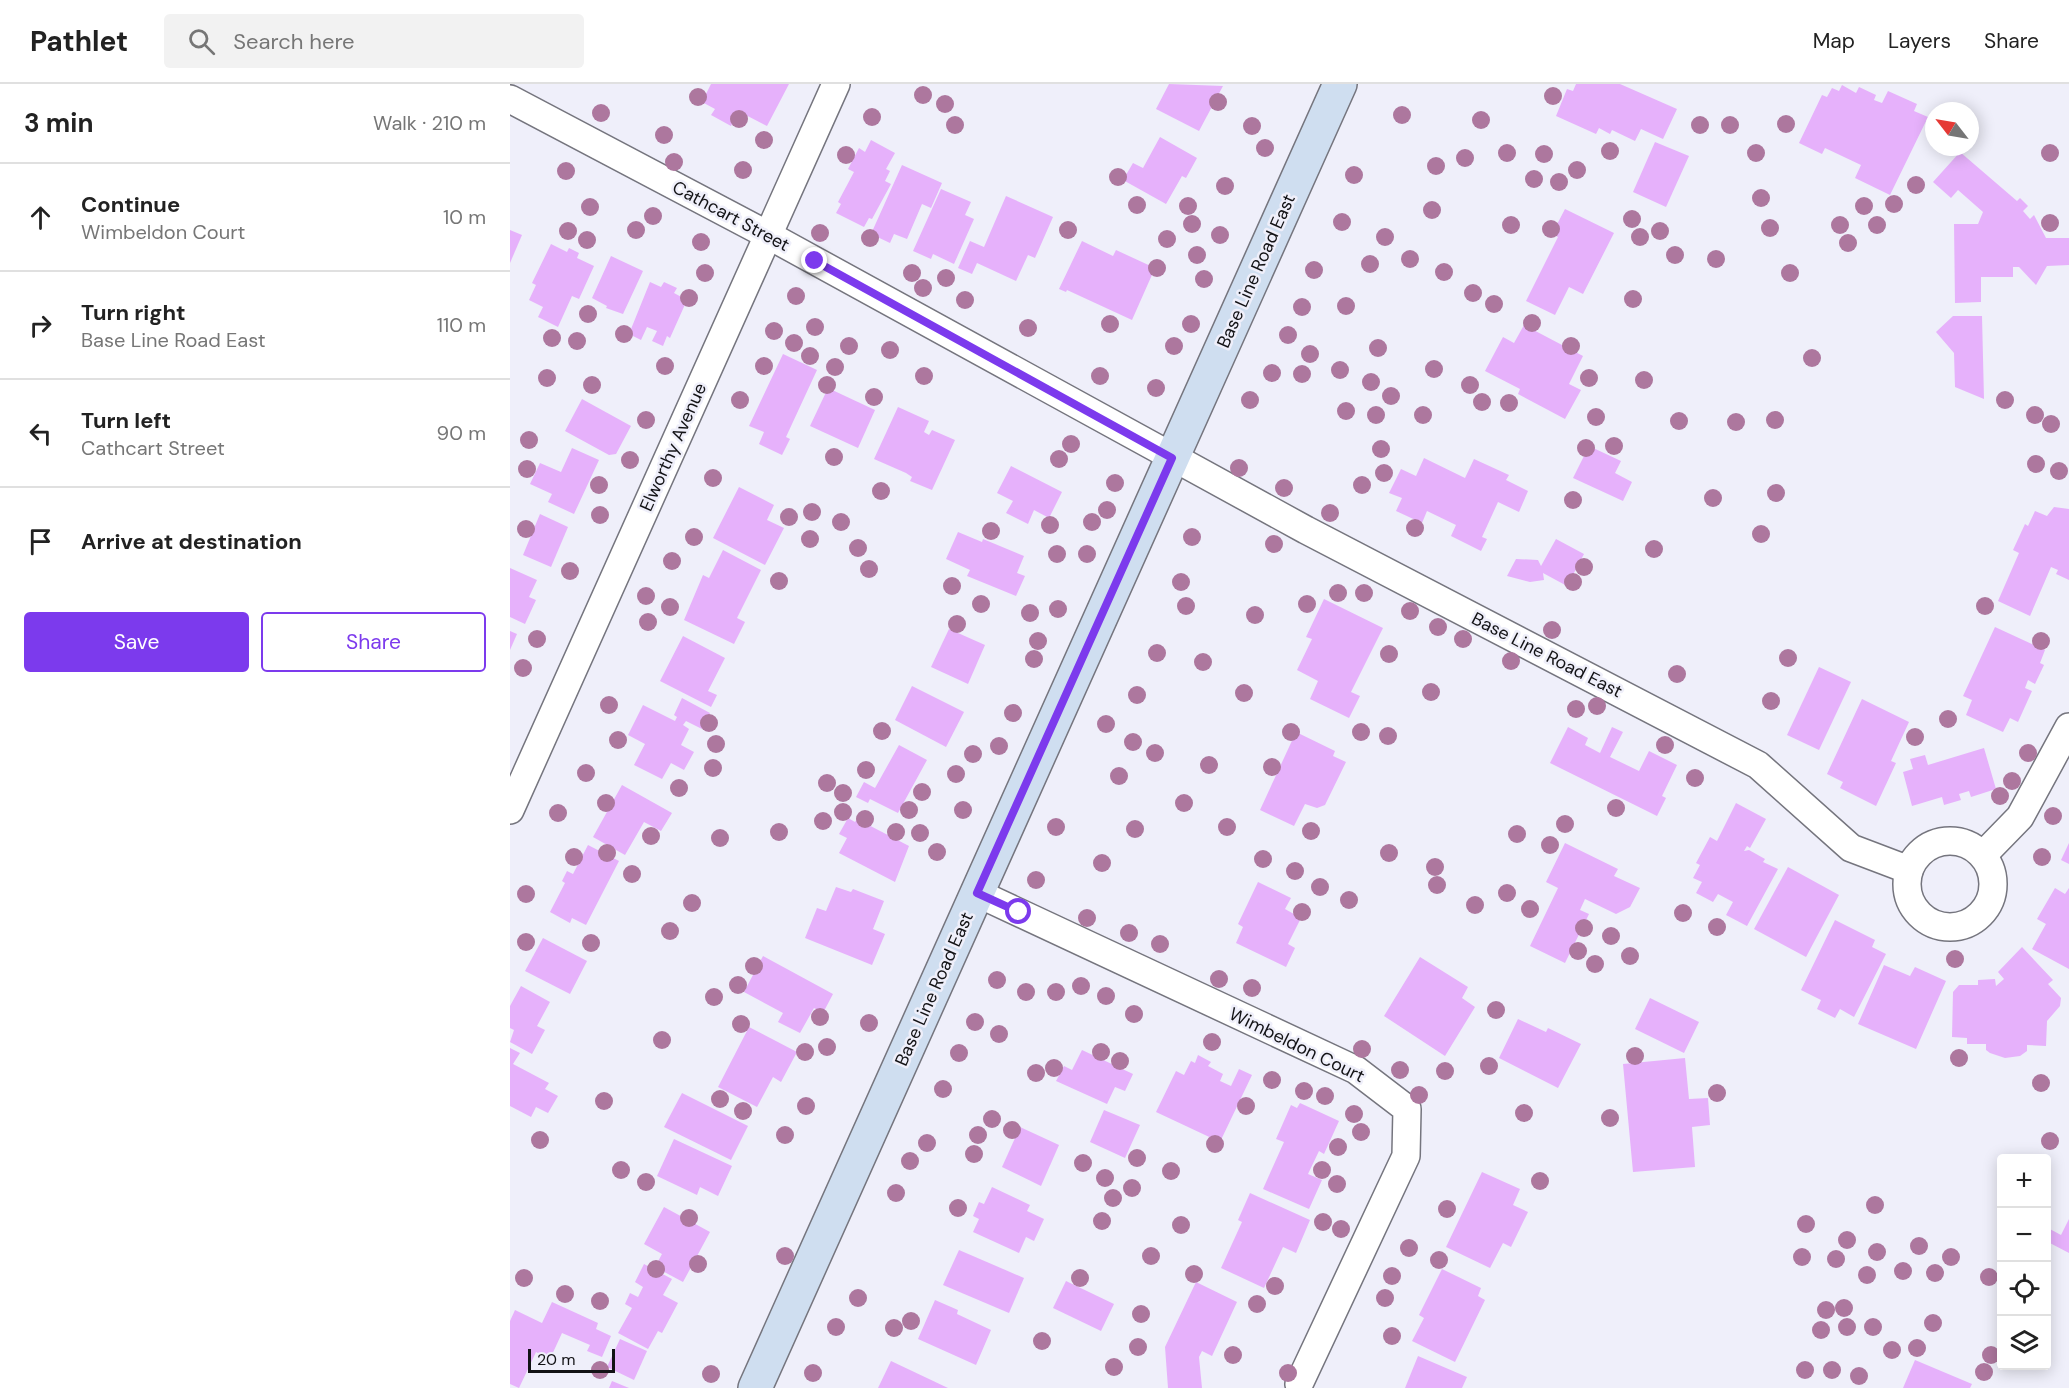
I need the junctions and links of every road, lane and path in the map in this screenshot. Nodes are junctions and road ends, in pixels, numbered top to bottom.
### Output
1 (836, 84) edge
2 (1340, 84) edge
3 (510, 99) edge
4 (768, 235) junction
5 (1172, 458) junction
6 (2069, 727) edge
7 (510, 810) edge
8 (1983, 855) junction
9 (1909, 870) junction
10 (977, 893) junction
11 (1299, 1384) dead end
12 (755, 1388) edge

1 - 4 street, Elworthy Avenue
2 - 5 street, Base Line Road East
3 - 4 street, Cathcart Street
4 - 5 street, Cathcart Street
4 - 7 street, Elworthy Avenue
5 - 9 street, Base Line Road East
5 - 10 street, Base Line Road East
6 - 8 street
8 - 9 street
8 - 9 street
10 - 11 street, Wimbeldon Court
10 - 12 street, Base Line Road East

